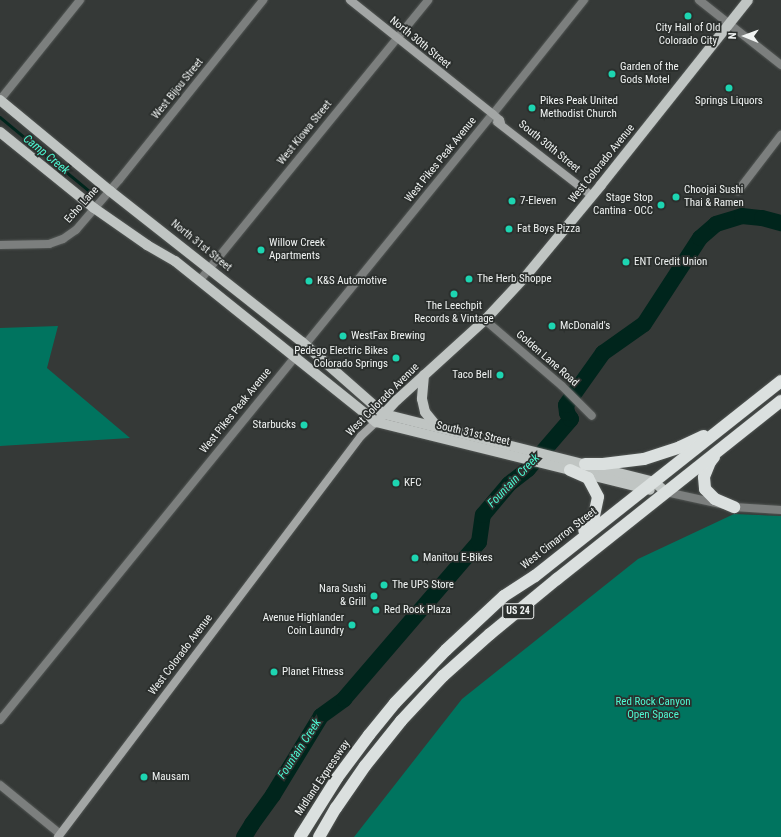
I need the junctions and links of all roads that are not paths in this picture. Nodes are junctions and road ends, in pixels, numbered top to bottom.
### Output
1 (80, 0) edge
2 (263, 0) edge
3 (350, 0) edge
4 (428, 0) edge
5 (584, 0) edge
6 (700, 0) edge
7 (748, 0) edge
8 (729, 24) junction
9 (397, 38) junction
10 (780, 63) edge
11 (0, 100) edge
12 (492, 115) junction
13 (0, 132) edge
14 (781, 135) edge
15 (110, 191) junction
16 (738, 191) dead end
17 (592, 196) junction
18 (94, 208) junction
19 (0, 245) edge
20 (209, 268) junction
21 (200, 280) junction
22 (485, 320) junction
23 (305, 345) junction
24 (295, 356) junction
25 (424, 375) junction
26 (781, 382) edge
27 (781, 402) edge
28 (384, 414) junction
29 (592, 416) dead end
30 (376, 422) junction
31 (727, 424) junction
32 (437, 427) junction
33 (722, 448) junction
34 (519, 452) junction
35 (555, 461) junction
36 (585, 464) junction
37 (570, 470) junction
38 (649, 486) junction
39 (666, 492) junction
40 (734, 507) junction
41 (781, 510) edge
42 (535, 576) junction
43 (0, 720) edge
44 (369, 735) joint
45 (0, 785) edge
46 (59, 835) edge
47 (300, 837) edge
48 (319, 837) edge

1 - 11 street
2 - 15 street, West Bijou Street
3 - 9 main road, North 30th Street
4 - 9 street, West Kiowa Street
5 - 12 street, West Pikes Peak Avenue
6 - 8 street
7 - 8 main road, West Colorado Avenue
8 - 10 street
8 - 17 main road, West Colorado Avenue
9 - 12 main road, North 30th Street
9 - 20 street, West Kiowa Street
11 - 15 main road, North 31st Street
12 - 17 main road, South 30th Street
12 - 23 street, West Pikes Peak Avenue
13 - 18 main road
14 - 16 street
15 - 18 street, Echo Lane
15 - 20 main road, North 31st Street
17 - 22 main road, West Colorado Avenue
18 - 19 street, Echo Lane
18 - 21 main road
20 - 21 street, West Kiowa Street
20 - 23 main road, North 31st Street
21 - 24 main road
22 - 25 main road, West Colorado Avenue
22 - 29 street, Golden Lane Road
23 - 24 street, West Pikes Peak Avenue
23 - 28 main road, North 31st Street
24 - 30 main road, South 31st Street
24 - 43 street, West Pikes Peak Avenue
25 - 28 main road, West Colorado Avenue
25 - 32 main road
26 - 31 highway, West Cimarron Street / US 24
27 - 33 highway, US 24
28 - 30 main road, West Colorado Avenue
28 - 32 main road, South 31st Street
30 - 34 main road, South 31st Street
30 - 46 main road, West Colorado Avenue
31 - 36 highway
31 - 38 highway, West Cimarron Street / US 24
32 - 34 main road, South 31st Street
33 - 39 highway, US 24
33 - 40 highway
34 - 35 main road, South 31st Street
35 - 36 main road, South 31st Street
35 - 37 main road, South 31st Street
36 - 38 main road, South 31st Street
37 - 38 main road, South 31st Street
37 - 42 highway
38 - 39 main road, South 31st Street
38 - 42 highway, West Cimarron Street / US 24
39 - 40 street, South 31st Street
39 - 48 highway, US 24
40 - 41 street, South 31st Street
42 - 44 highway, West Cimarron Street / US 24
44 - 47 highway, Midland Expressway / US 24
45 - 46 street

